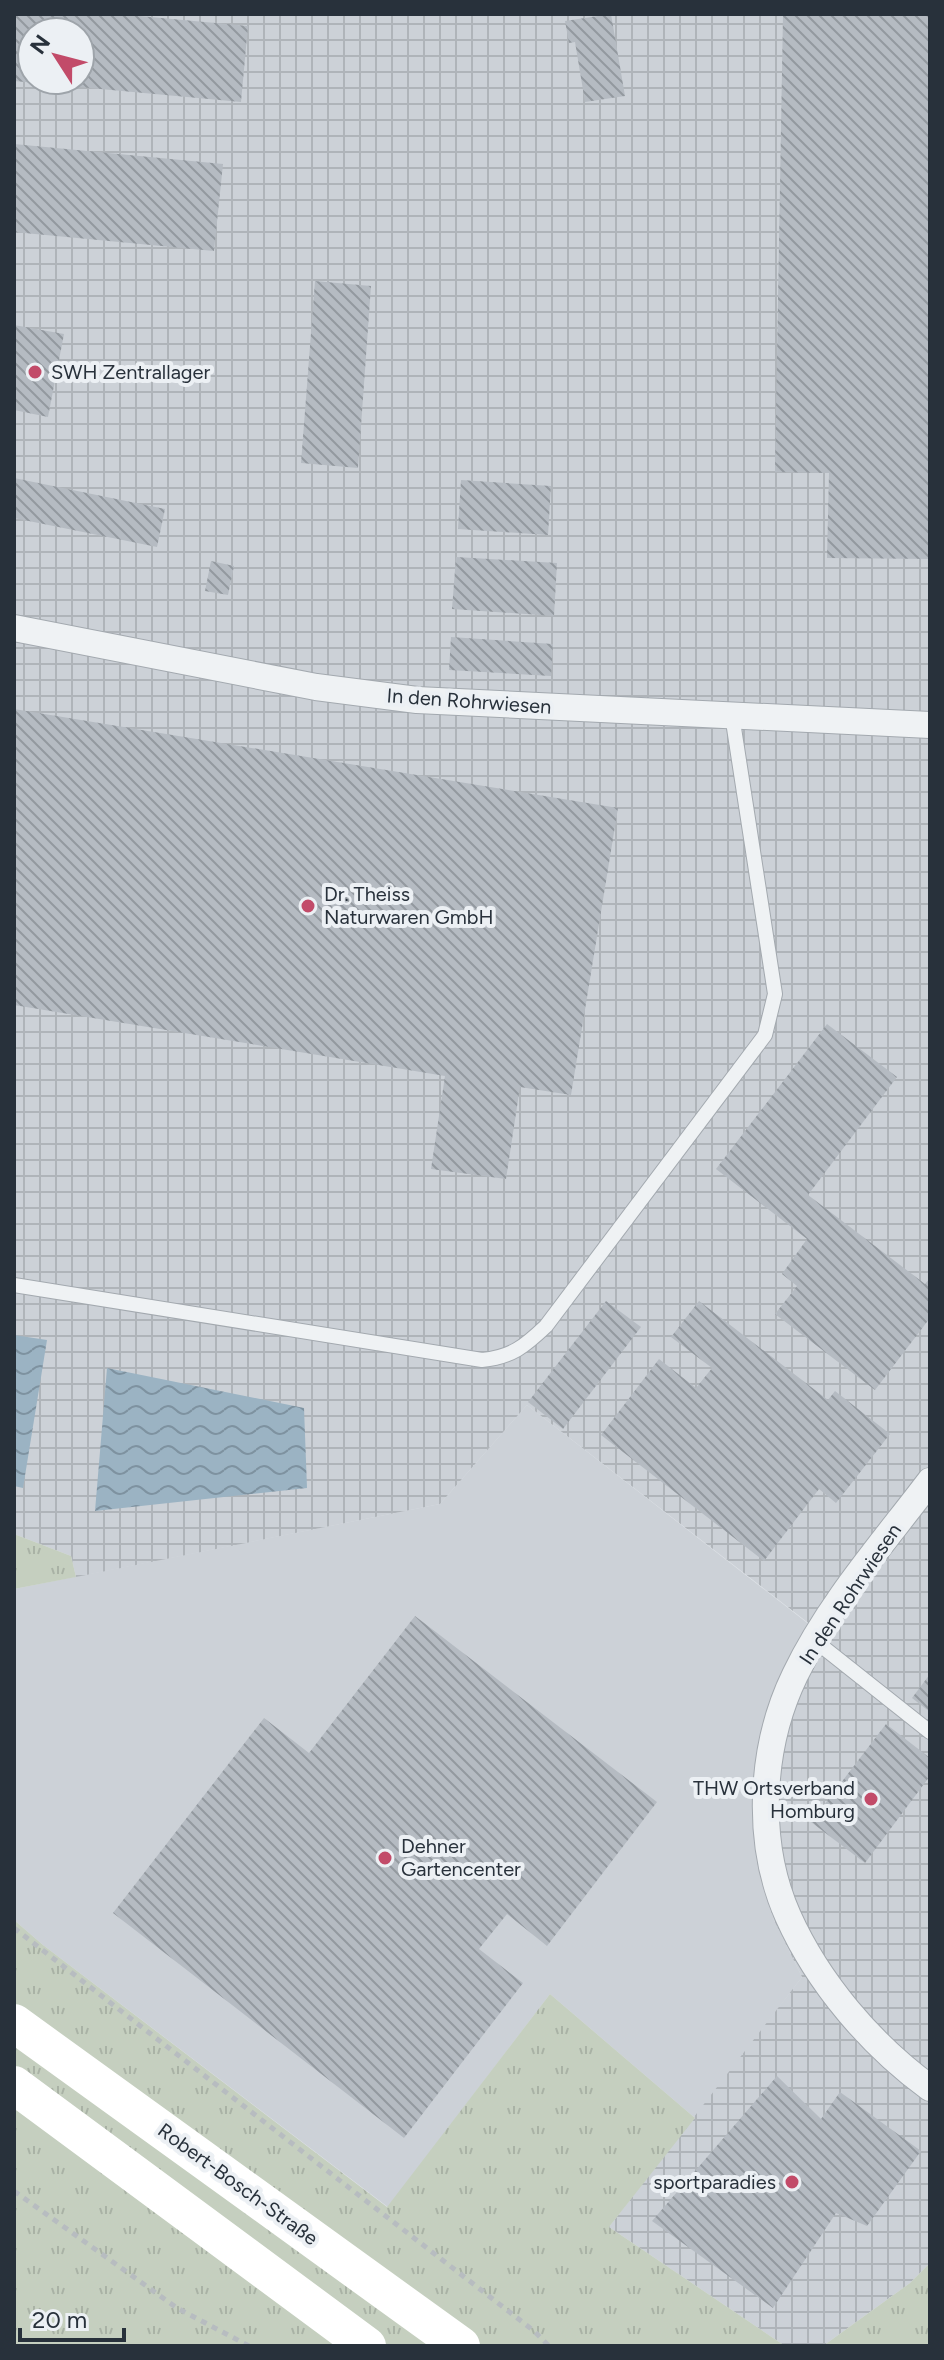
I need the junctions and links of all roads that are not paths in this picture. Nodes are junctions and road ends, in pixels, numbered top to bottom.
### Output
1 (14, 628) edge
2 (732, 715) junction
3 (930, 725) edge
4 (14, 1285) edge
5 (930, 1481) edge
6 (814, 1640) junction
7 (930, 1732) edge
8 (14, 2009) edge
9 (14, 2023) edge
10 (14, 2085) edge
11 (930, 2088) edge
12 (284, 2216) junction
13 (367, 2346) edge
14 (461, 2346) edge

1 - 2 street, In den Rohrwiesen
2 - 3 street, In den Rohrwiesen
2 - 4 lane
5 - 6 street, In den Rohrwiesen
6 - 7 lane
6 - 11 street, In den Rohrwiesen
8 - 12 main road
9 - 12 main road, Robert-Bosch-Straße
10 - 13 main road
12 - 14 main road, Robert-Bosch-Straße

